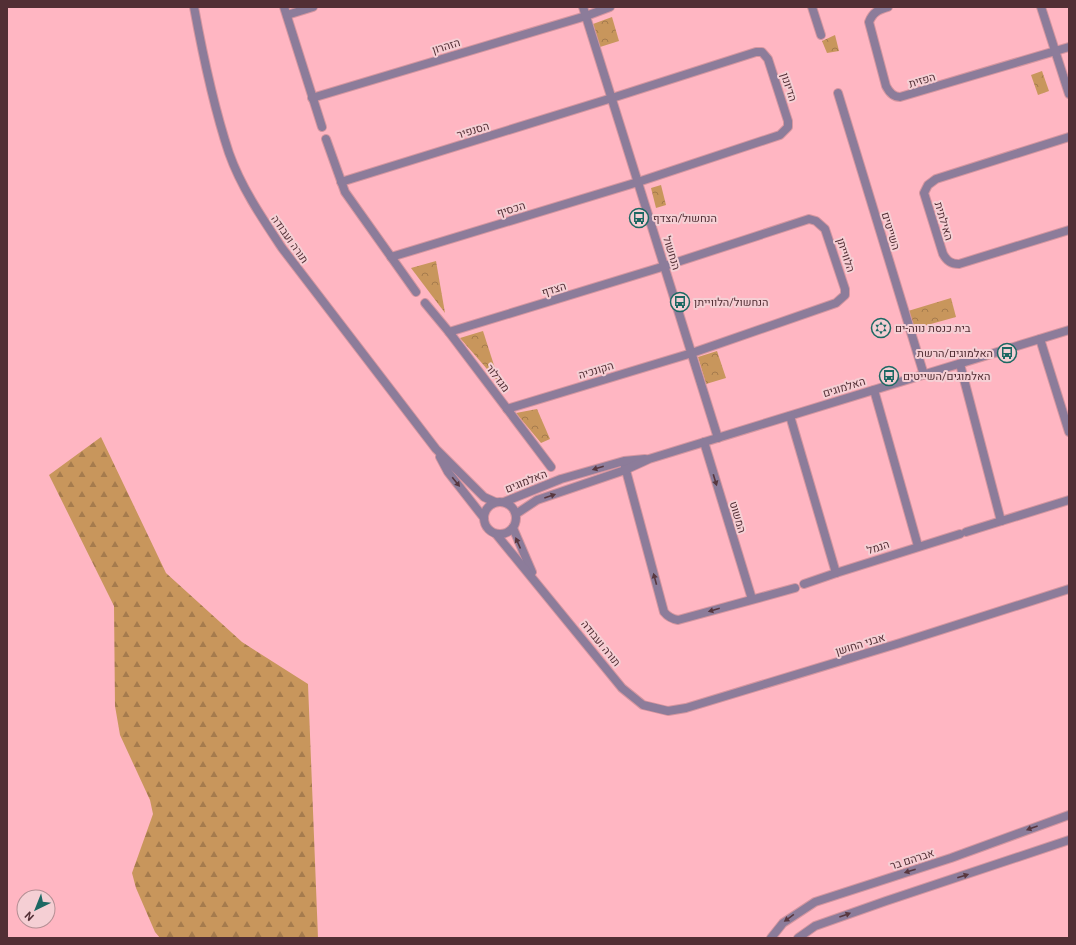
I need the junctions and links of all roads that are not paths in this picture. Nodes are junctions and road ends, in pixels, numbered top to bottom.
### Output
1 (194, 7) edge
2 (314, 7) edge
3 (583, 7) edge
4 (610, 7) edge
5 (812, 7) edge
6 (888, 7) edge
7 (1042, 7) edge
8 (286, 11) edge
9 (586, 16) junction
10 (821, 35) dead end
11 (1069, 47) edge
12 (1056, 52) junction
13 (838, 92) dead end
14 (1069, 94) edge
15 (312, 98) junction
16 (612, 98) junction
17 (322, 127) dead end
18 (1069, 137) edge
19 (326, 139) dead end
20 (341, 182) junction
21 (638, 182) junction
22 (1069, 230) edge
23 (391, 257) junction
24 (664, 266) junction
25 (416, 292) dead end
26 (425, 303) dead end
27 (1069, 330) edge
28 (449, 332) junction
29 (1040, 339) junction
30 (692, 353) junction
31 (960, 364) junction
32 (924, 375) junction
33 (874, 390) junction
34 (507, 409) junction
35 (790, 416) junction
36 (1069, 432) edge
37 (718, 438) junction
38 (704, 442) junction
39 (436, 449) junction
40 (649, 459) junction
41 (624, 461) junction
42 (551, 467) dead end
43 (625, 470) junction
44 (1069, 500) edge
45 (495, 502) junction
46 (504, 502) junction
47 (516, 514) junction
48 (484, 518) junction
49 (1001, 520) junction
50 (513, 528) junction
51 (496, 534) junction
52 (918, 546) junction
53 (836, 573) junction
54 (537, 582) junction
55 (804, 584) dead end
56 (795, 588) dead end
57 (1069, 589) edge
58 (752, 599) junction
59 (655, 708) joint
60 (1069, 815) edge
61 (1069, 840) edge
62 (771, 938) edge
63 (798, 938) edge

1 - 39 street, תורה ועבודה
2 - 8 street
3 - 9 street, הנחשול
4 - 9 street, הזהרון
5 - 10 street
6 - 12 street, הפזית
7 - 12 street
8 - 15 street
9 - 15 street, הזהרון
9 - 16 street, הנחשול
11 - 12 street
12 - 14 street
13 - 32 street, השייטים
15 - 17 street
16 - 20 street, הסנפיר
16 - 21 street, הנחשול
16 - 21 street, הדיונון
18 - 22 street, האילתית
19 - 20 street
20 - 23 street
21 - 23 street, הכסיף
21 - 24 street, הנחשול
23 - 25 street
24 - 28 street, הצדף
24 - 30 street, הנחשול
24 - 30 street, הלווייתן
26 - 28 street, מגדלור
27 - 29 street, האלמוגים
28 - 34 street, מגדלור
29 - 31 street, האלמוגים
29 - 36 street
30 - 34 street, הקונכיה
30 - 37 street, הנחשול
31 - 32 street, האלמוגים
31 - 49 street
32 - 33 street, האלמוגים
33 - 35 street, האלמוגים
33 - 52 street
34 - 42 street, מגדלור
35 - 37 street, האלמוגים
35 - 53 street
37 - 38 street, האלמוגים
38 - 40 street, האלמוגים
38 -> 58 street, המשוט
39 - 45 street, תורה ועבודה
39 -> 48 street, תורה ועבודה
40 - 41 street, האלמוגים
40 - 43 street, האלמוגים
41 - 43 street
41 -> 46 street, האלמוגים
47 -> 43 street, האלמוגים
58 -> 43 street
44 - 49 street, הנמל
45 - 46 street
45 - 48 street
46 - 47 street
47 - 50 street
48 - 51 street
49 - 52 street, הנמל
50 - 51 street
54 -> 50 street, תורה ועבודה
51 - 54 street, תורה ועבודה
52 - 53 street, הנמל
53 - 55 street, הנמל
54 - 59 street, תורה ועבודה
56 - 58 street
57 - 59 street, אבני החושן
60 -> 62 street, אברהם בר
63 -> 61 street

